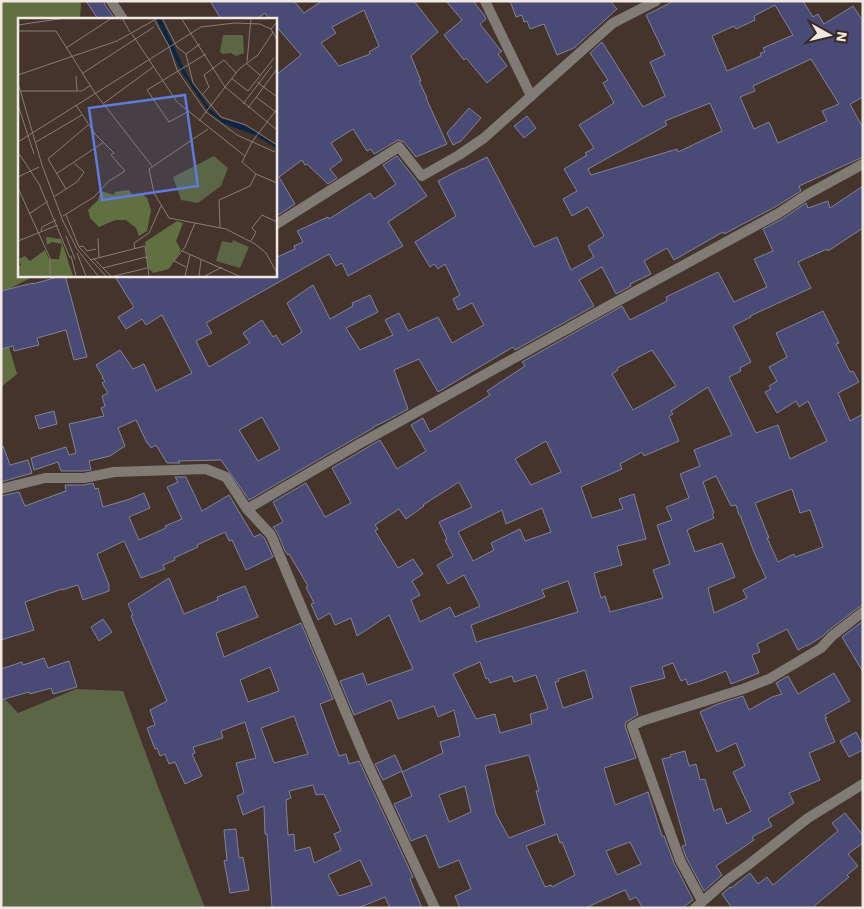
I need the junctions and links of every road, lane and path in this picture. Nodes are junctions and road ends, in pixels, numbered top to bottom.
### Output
1 (111, 1) edge
2 (485, 1) edge
3 (656, 1) edge
4 (122, 18) edge
5 (531, 96) junction
6 (863, 164) edge
7 (276, 224) edge
8 (1, 489) edge
9 (248, 509) junction
10 (863, 612) edge
11 (863, 784) edge
12 (698, 904) edge
13 (435, 908) edge

1 - 4 street
2 - 5 street
3 - 5 street
5 - 7 street
6 - 9 street
8 - 9 street
9 - 13 street
10 - 12 street
11 - 12 street

